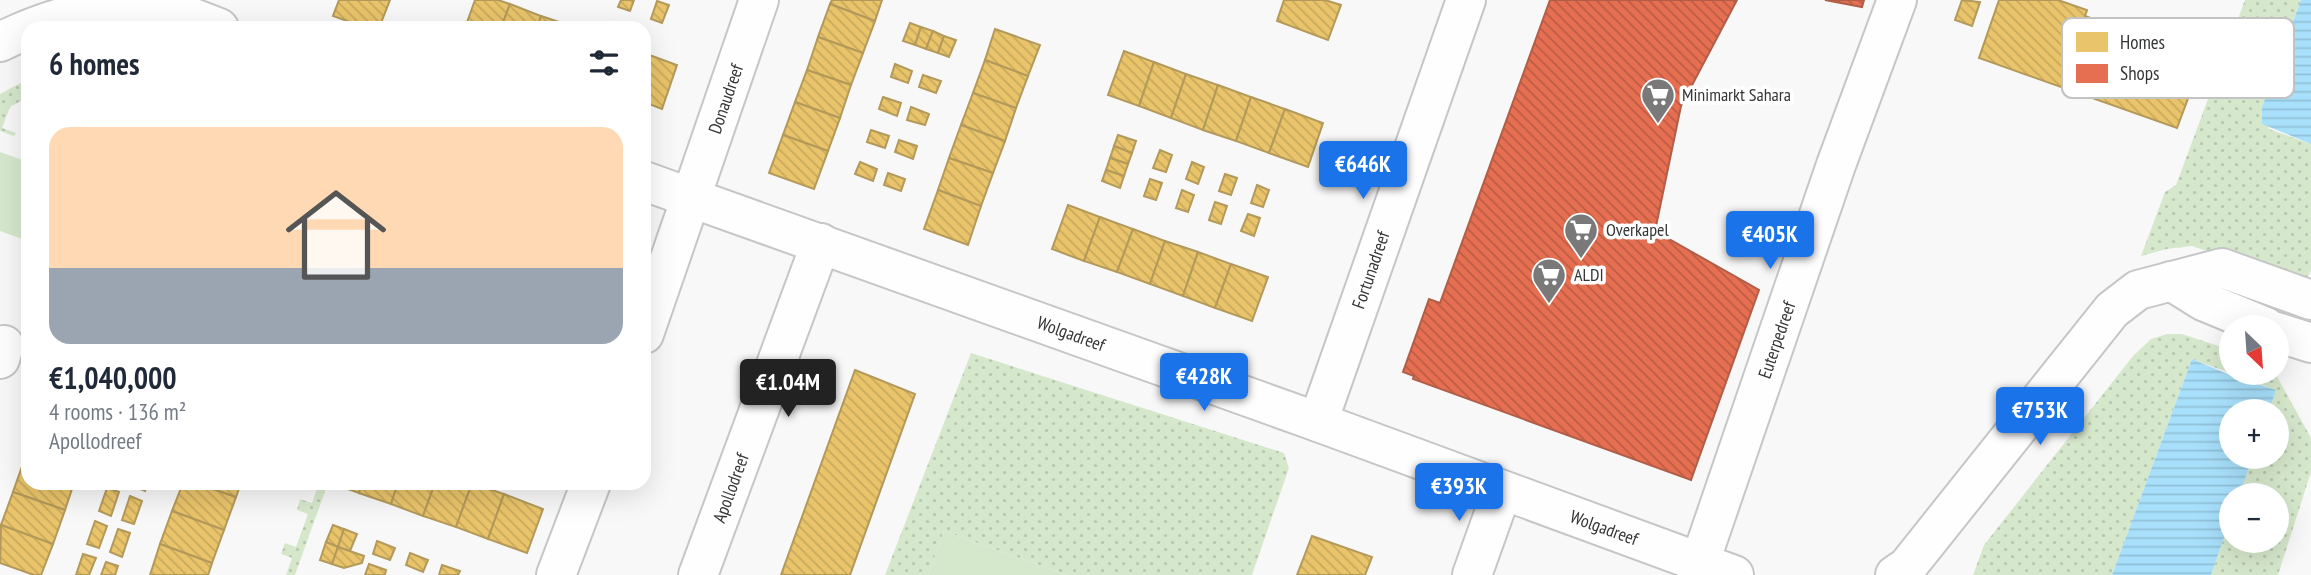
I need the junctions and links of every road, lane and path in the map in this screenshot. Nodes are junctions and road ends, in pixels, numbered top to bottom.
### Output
1 (759, 0) edge
2 (1466, 0) edge
3 (1897, 0) edge
4 (41, 21) edge
5 (200, 21) edge
6 (21, 31) edge
7 (0, 42) edge
8 (651, 183) edge
9 (692, 198) junction
10 (821, 243) junction
11 (2171, 281) junction
12 (2311, 300) edge
13 (651, 314) edge
14 (2237, 315) edge
15 (2289, 336) edge
16 (2311, 343) edge
17 (1318, 422) junction
18 (588, 490) edge
19 (1502, 491) junction
20 (1717, 569) edge
21 (556, 575) edge
22 (698, 575) edge
23 (1472, 575) edge
24 (1895, 575) edge

1 - 9 street, Donaudreef
2 - 17 street, Fortunadreef
3 - 20 street, Euterpedreef
4 - 5 street
6 - 7 street
8 - 9 street, Wolgadreef
9 - 10 street, Wolgadreef
9 - 13 street
10 - 17 street, Wolgadreef
10 - 22 street, Apollodreef
11 - 12 street
11 - 14 street
11 - 24 street
15 - 16 street
17 - 19 street, Wolgadreef
18 - 21 street
19 - 20 street, Wolgadreef
19 - 23 street

